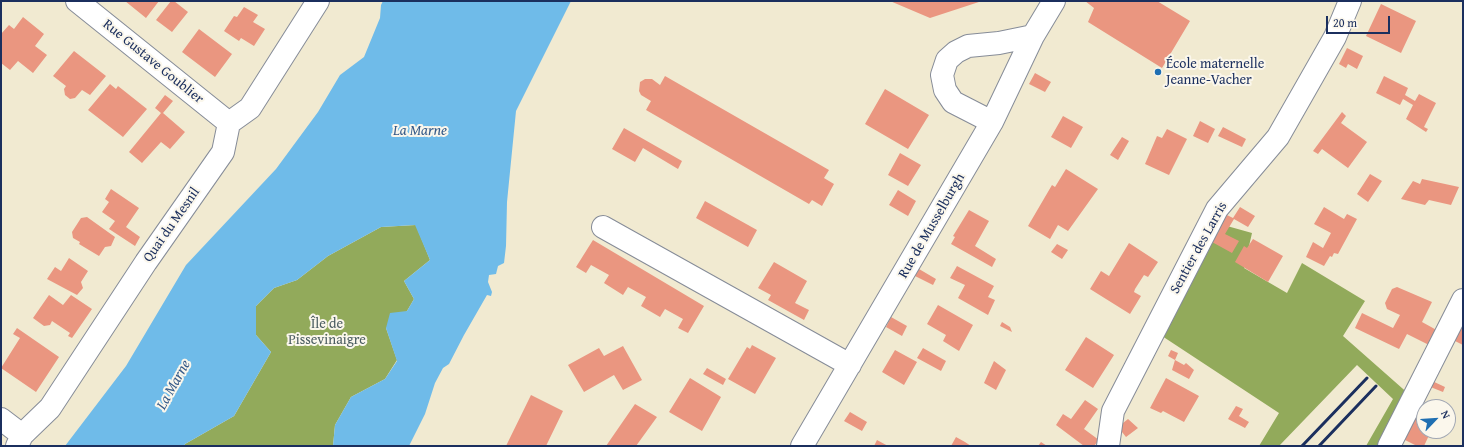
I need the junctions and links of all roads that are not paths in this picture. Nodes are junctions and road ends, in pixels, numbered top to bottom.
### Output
1 (77, 1) edge
2 (318, 1) edge
3 (1054, 1) edge
4 (1350, 1) edge
5 (1034, 36) junction
6 (992, 122) junction
7 (229, 123) junction
8 (603, 227) dead end
9 (1463, 300) edge
10 (850, 365) junction
11 (1, 418) edge
12 (19, 440) edge
13 (802, 446) edge
14 (1108, 446) edge
15 (1389, 446) edge

1 - 7 street, Rue Gustave Goublier
2 - 7 street
3 - 5 street, Rue de Musselburgh
4 - 14 street, Sentier des Larris
5 - 6 street, Rue de Musselburgh
5 - 6 street
6 - 10 street, Rue de Musselburgh
7 - 12 street, Quai du Mesnil
8 - 10 street
9 - 15 street
10 - 13 street, Rue de Musselburgh
11 - 12 street

